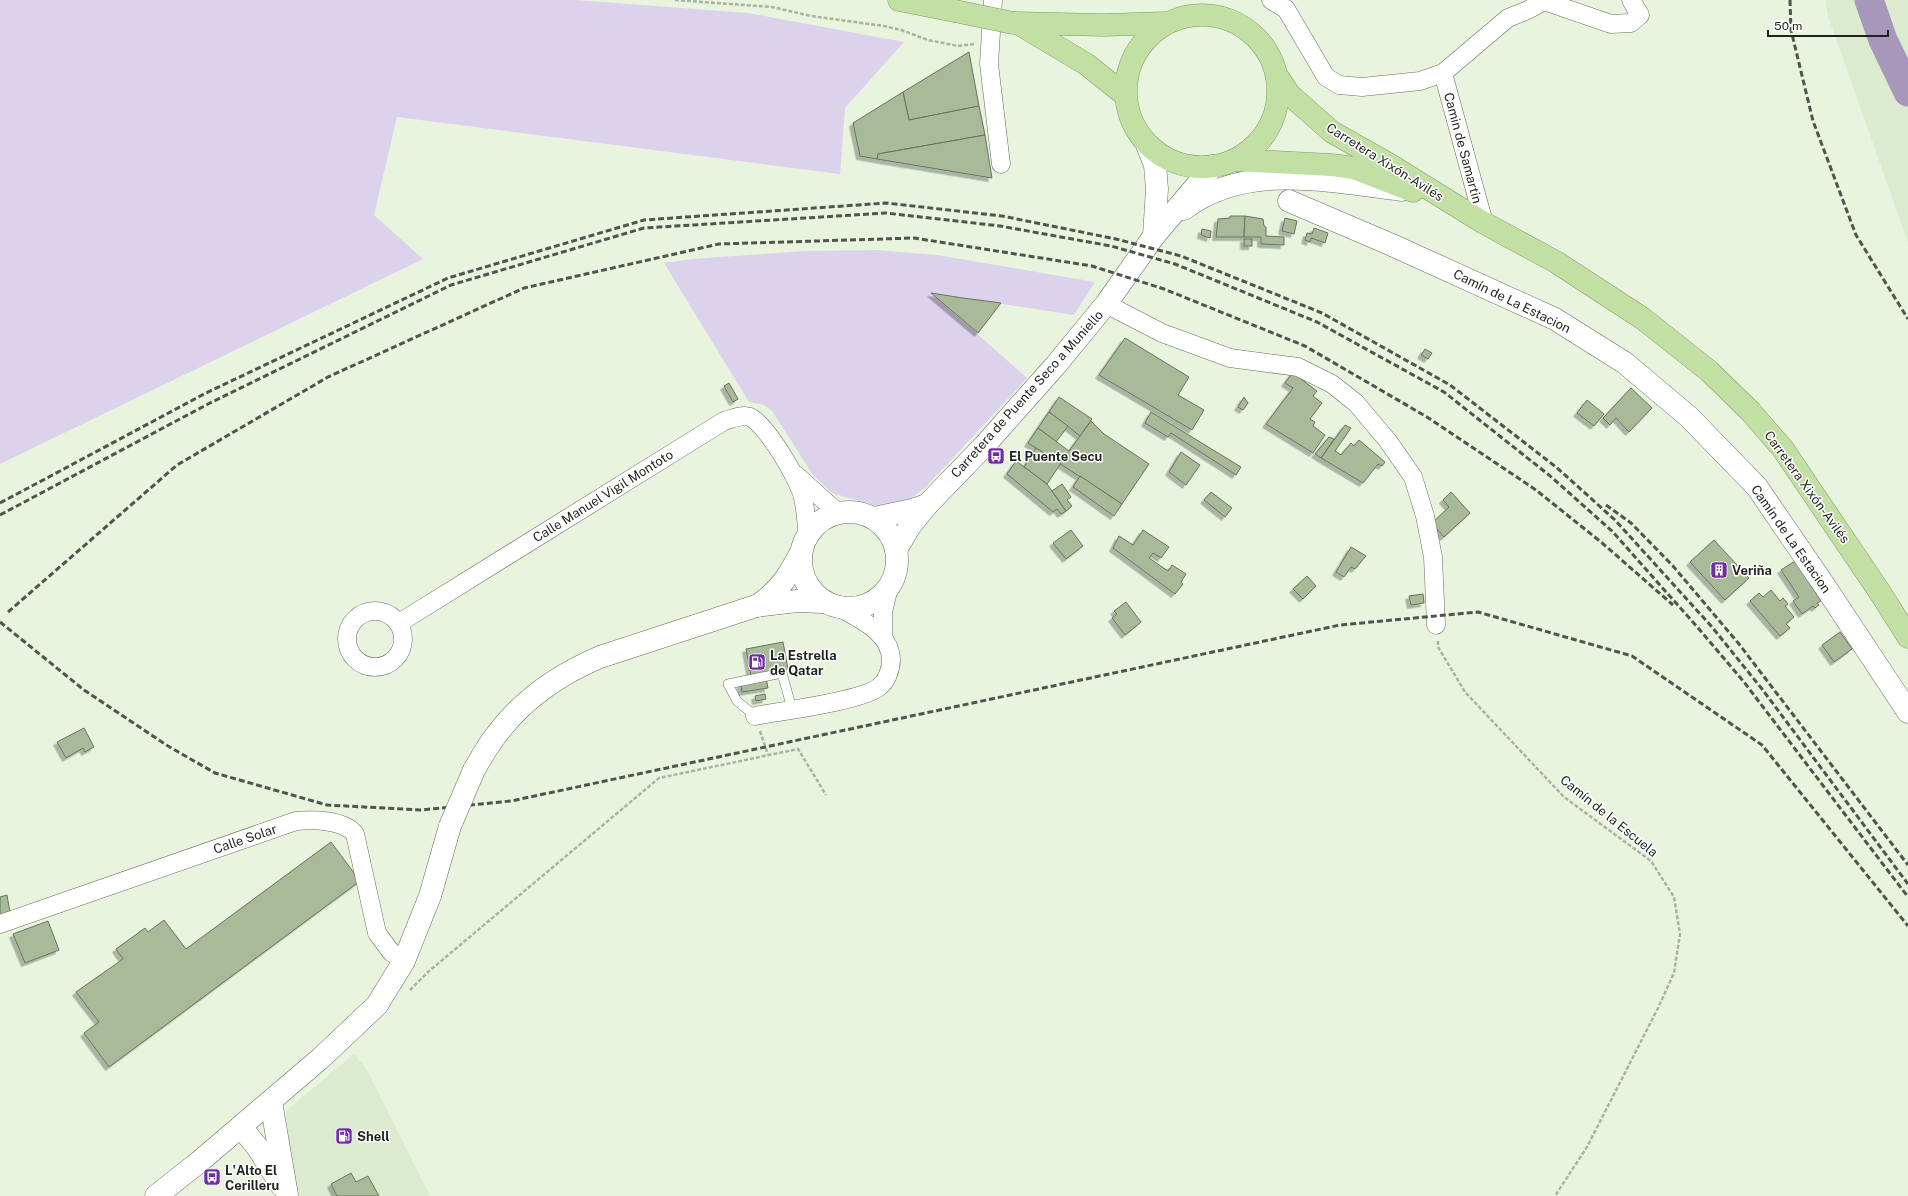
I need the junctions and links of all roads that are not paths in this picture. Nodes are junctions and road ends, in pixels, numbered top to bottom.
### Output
1 (899, 0) edge
2 (993, 0) edge
3 (1271, 0) edge
4 (1631, 0) edge
5 (1015, 23) junction
6 (1165, 23) junction
7 (1443, 73) junction
8 (1276, 76) junction
9 (1125, 95) junction
10 (1147, 144) junction
11 (1235, 160) junction
12 (1001, 164) dead end
13 (1212, 166) junction
14 (1414, 192) junction
15 (1289, 201) dead end
16 (1484, 223) junction
17 (1161, 229) junction
18 (1106, 304) junction
19 (794, 473) junction
20 (927, 505) junction
21 (838, 513) junction
22 (874, 518) junction
23 (804, 543) junction
24 (896, 550) junction
25 (890, 587) junction
26 (1881, 594) junction
27 (831, 605) junction
28 (756, 606) junction
29 (1908, 616) edge
30 (399, 624) dead end
31 (1436, 625) road end
32 (1908, 637) edge
33 (883, 638) junction
34 (792, 709) junction
35 (1908, 712) edge
36 (755, 716) joint
37 (0, 924) edge
38 (404, 961) junction
39 (271, 1102) junction
40 (241, 1127) junction
41 (288, 1195) edge
42 (156, 1196) edge

1 - 5 highway, bridge
2 - 12 street
3 - 7 street
4 - 7 street
5 - 6 highway
5 - 9 highway
6 - 8 highway
6 - 9 highway
7 - 16 street, Camin de Samartin
8 - 11 highway
8 - 16 highway, Carretera Xixón-Avilés
9 - 10 highway
10 - 13 highway
10 - 17 street
11 - 13 highway
11 - 14 highway, Carretera Xixón-Avilés
13 - 17 street
14 - 16 highway, Carretera Xixón-Avilés
14 - 17 street
15 - 35 street, Camín de La Estacion
16 - 26 highway, Carretera Xixón-Avilés
17 - 18 street, Carretera de Puente Seco a Muniello
18 - 20 street, Carretera de Puente Seco a Muniello
18 - 31 street
19 - 21 street, Calle Manuel Vigil Montoto
19 - 23 street, Calle Manuel Vigil Montoto
19 - 30 street, Calle Manuel Vigil Montoto
20 - 22 street, Carretera de Puente Seco a Muniello
20 - 24 street
21 - 22 street
21 - 23 street
22 - 24 street
23 - 27 street
23 - 28 street
24 - 25 street
25 - 27 street
25 - 33 street
26 - 29 highway
26 - 32 highway, Carretera Xixón-Avilés
27 - 28 street
27 - 33 street
28 - 38 street, bridge
33 - 34 street
34 - 36 street
34 - 36 lane
37 - 38 street, Calle Solar
38 - 39 street
39 - 40 street
39 - 41 street
40 - 41 street
40 - 42 street

